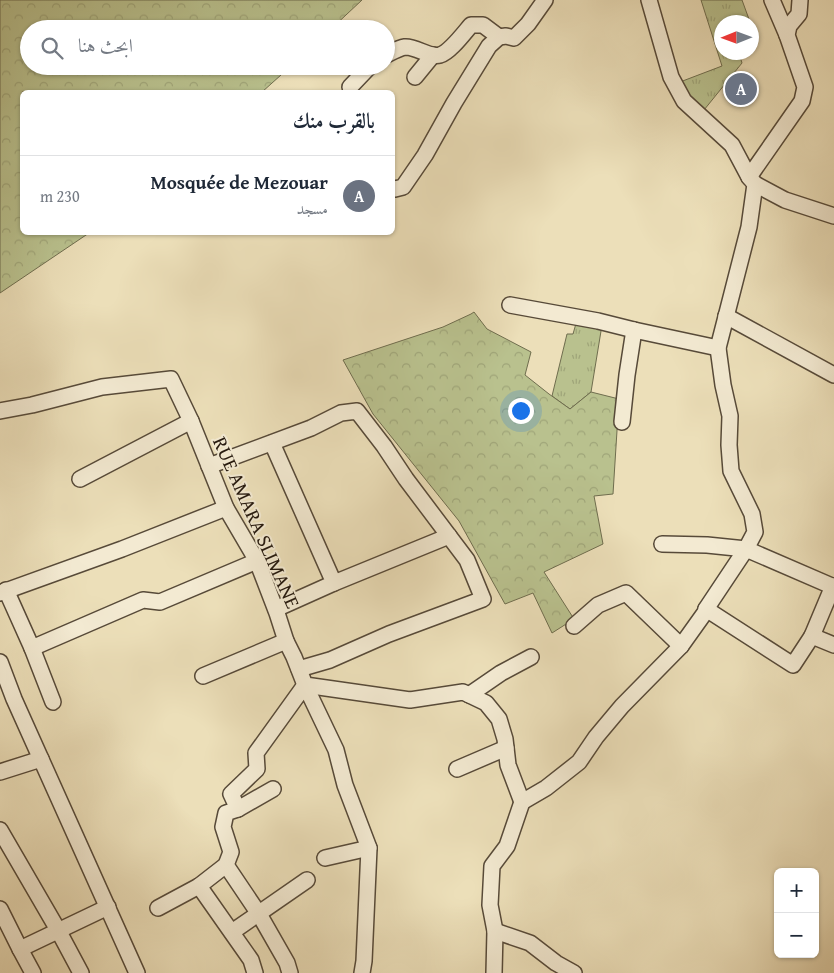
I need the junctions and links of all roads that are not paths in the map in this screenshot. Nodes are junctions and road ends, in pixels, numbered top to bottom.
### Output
1 (545, 0) edge
2 (649, 0) edge
3 (772, 0) edge
4 (800, 0) edge
5 (787, 35) junction
6 (499, 37) junction
7 (395, 51) edge
8 (433, 55) junction
9 (361, 75) edge
10 (415, 77) dead end
11 (350, 87) dead end
12 (752, 180) junction
13 (395, 189) edge
14 (834, 216) edge
15 (510, 304) dead end
16 (726, 316) junction
17 (634, 330) junction
18 (718, 348) junction
19 (834, 376) edge
20 (0, 411) edge
21 (192, 421) junction
22 (622, 422) dead end
23 (272, 443) junction
24 (210, 466) junction
25 (80, 479) dead end
26 (226, 508) junction
27 (449, 536) junction
28 (662, 544) dead end
29 (746, 549) junction
30 (257, 561) junction
31 (334, 583) junction
32 (834, 587) edge
33 (3, 591) edge
34 (276, 609) junction
35 (706, 609) junction
36 (574, 626) dead end
37 (812, 636) junction
38 (286, 640) junction
39 (834, 644) edge
40 (681, 646) junction
41 (32, 648) junction
42 (531, 657) dead end
43 (0, 662) edge
44 (299, 669) junction
45 (203, 676) dead end
46 (305, 685) junction
47 (469, 695) junction
48 (7, 701) edge
49 (53, 702) dead end
50 (506, 748) junction
51 (41, 759) junction
52 (457, 769) dead end
53 (0, 772) edge
54 (272, 788) dead end
55 (522, 802) junction
56 (238, 808) junction
57 (0, 830) edge
58 (369, 848) junction
59 (325, 858) dead end
60 (226, 865) junction
61 (307, 880) dead end
62 (199, 886) junction
63 (108, 907) junction
64 (158, 908) dead end
65 (0, 909) edge
66 (259, 914) junction
67 (58, 930) junction
68 (495, 931) junction
69 (232, 932) junction
70 (20, 949) junction
71 (34, 973) edge
72 (81, 973) edge
73 (137, 973) edge
74 (255, 973) edge
75 (290, 973) edge
76 (362, 973) edge
77 (494, 973) edge
78 (574, 973) edge

1 - 6 street
2 - 12 street
3 - 5 street
4 - 5 street
5 - 12 street
6 - 8 street
6 - 13 street
7 - 8 street
8 - 10 street
9 - 11 street
12 - 14 street
12 - 16 street
15 - 17 street
16 - 18 street
16 - 19 street
17 - 18 street
17 - 22 street
18 - 29 street
20 - 21 street, RUE AMARA SLIMANE
21 - 24 street, RUE AMARA SLIMANE
21 - 25 street
23 - 24 street
23 - 27 street
23 - 31 street
24 - 26 street, RUE AMARA SLIMANE
26 - 30 street, RUE AMARA SLIMANE
26 - 33 street
27 - 31 street
27 - 44 street
28 - 29 street
29 - 32 street
29 - 35 street
30 - 34 street, RUE AMARA SLIMANE
30 - 41 street
31 - 34 street
32 - 37 street
33 - 41 street
34 - 38 street, RUE AMARA SLIMANE
35 - 37 street
35 - 40 street
36 - 40 street
37 - 39 street
38 - 44 street, RUE AMARA SLIMANE
38 - 45 street
40 - 55 street
41 - 49 street
42 - 47 street
43 - 48 street
44 - 46 street, RUE AMARA SLIMANE
46 - 47 street
46 - 56 street
46 - 58 street, RUE AMARA SLIMANE
47 - 50 street
48 - 51 street
50 - 52 street
50 - 55 street
51 - 53 street
51 - 63 street
54 - 56 street
55 - 68 street
56 - 60 street
57 - 67 street
58 - 59 street
58 - 76 street
60 - 62 street
60 - 66 street
61 - 66 street
62 - 64 street
62 - 69 street
63 - 67 street
63 - 73 street
65 - 70 street
66 - 69 street
66 - 75 street
67 - 70 street
67 - 72 street
68 - 77 street
68 - 78 street
69 - 74 street
70 - 71 street

